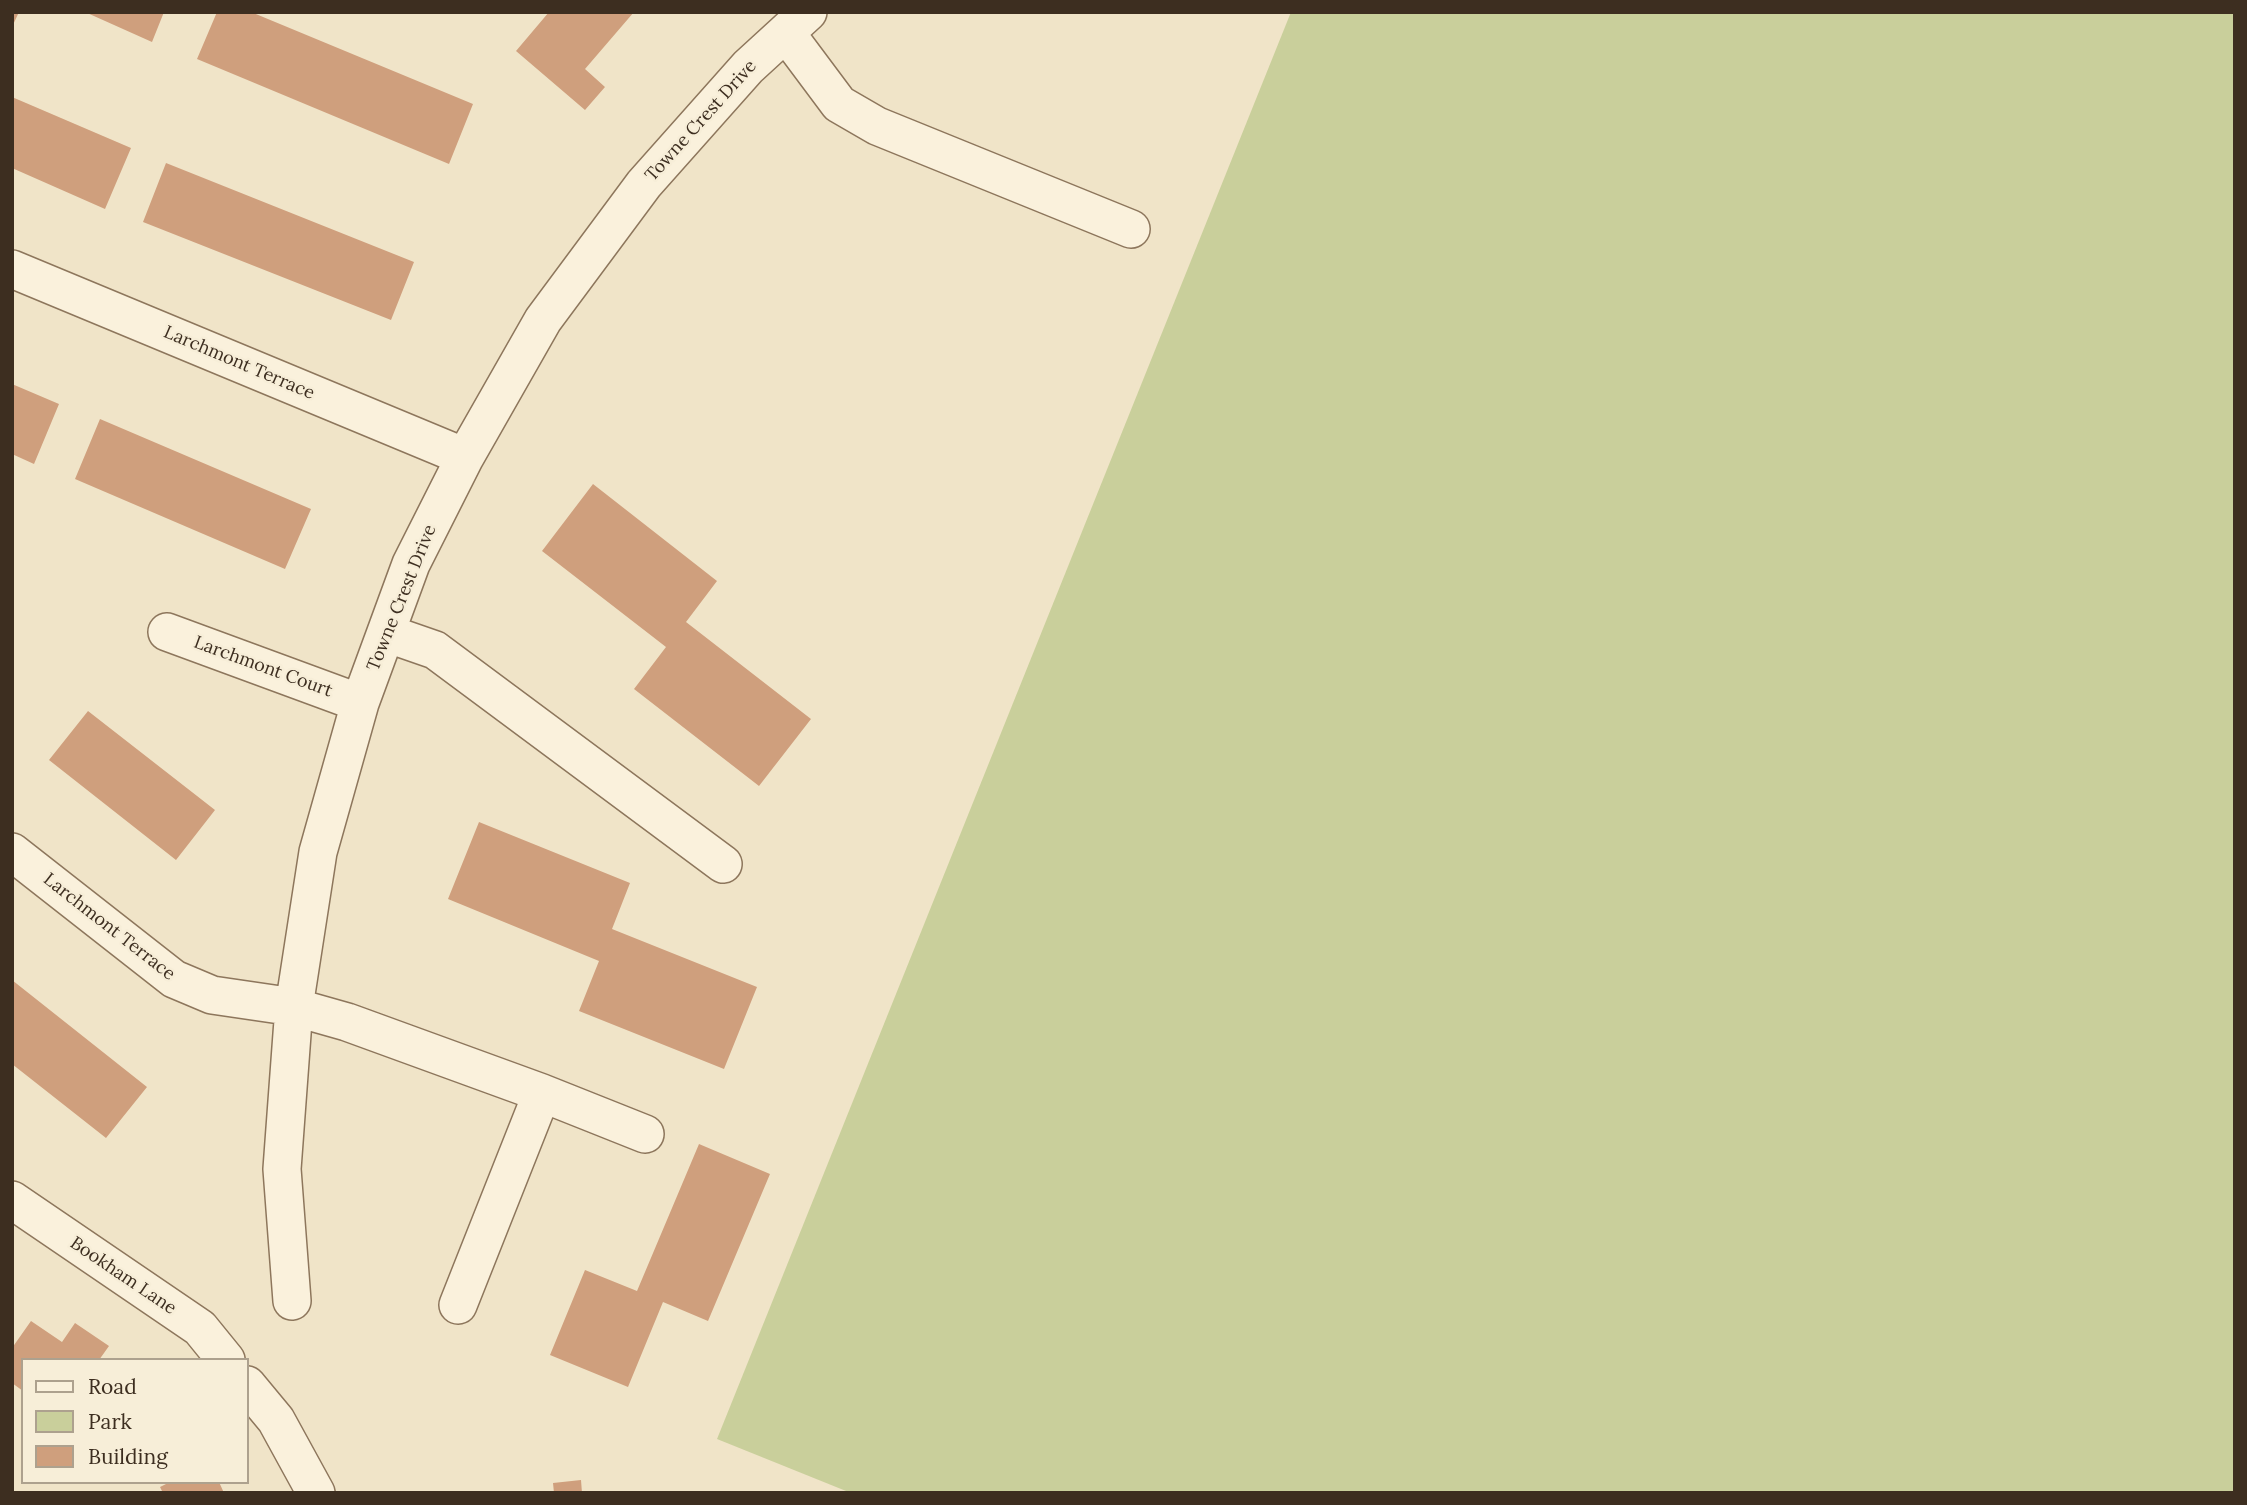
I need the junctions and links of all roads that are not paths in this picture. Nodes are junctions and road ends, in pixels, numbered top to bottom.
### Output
1 (797, 22) edge
2 (1131, 229) dead end
3 (12, 269) edge
4 (465, 457) junction
5 (167, 632) dead end
6 (386, 633) junction
7 (359, 703) junction
8 (12, 852) edge
9 (723, 864) dead end
10 (294, 1007) junction
11 (542, 1093) junction
12 (645, 1134) dead end
13 (12, 1200) edge
14 (292, 1301) dead end
15 (458, 1305) dead end
16 (224, 1358) edge
17 (248, 1386) edge
18 (316, 1493) edge

1 - 2 street
1 - 4 street, Towne Crest Drive
3 - 4 street, Larchmont Terrace
4 - 6 street, Towne Crest Drive
5 - 7 street, Larchmont Court
6 - 7 street, Towne Crest Drive
6 - 9 street
7 - 10 street, Towne Crest Drive
8 - 10 street, Larchmont Terrace
10 - 11 street, Larchmont Terrace
10 - 14 street, Towne Crest Drive
11 - 12 street, Larchmont Terrace
11 - 15 street
13 - 16 street, Bookham Lane
17 - 18 street

